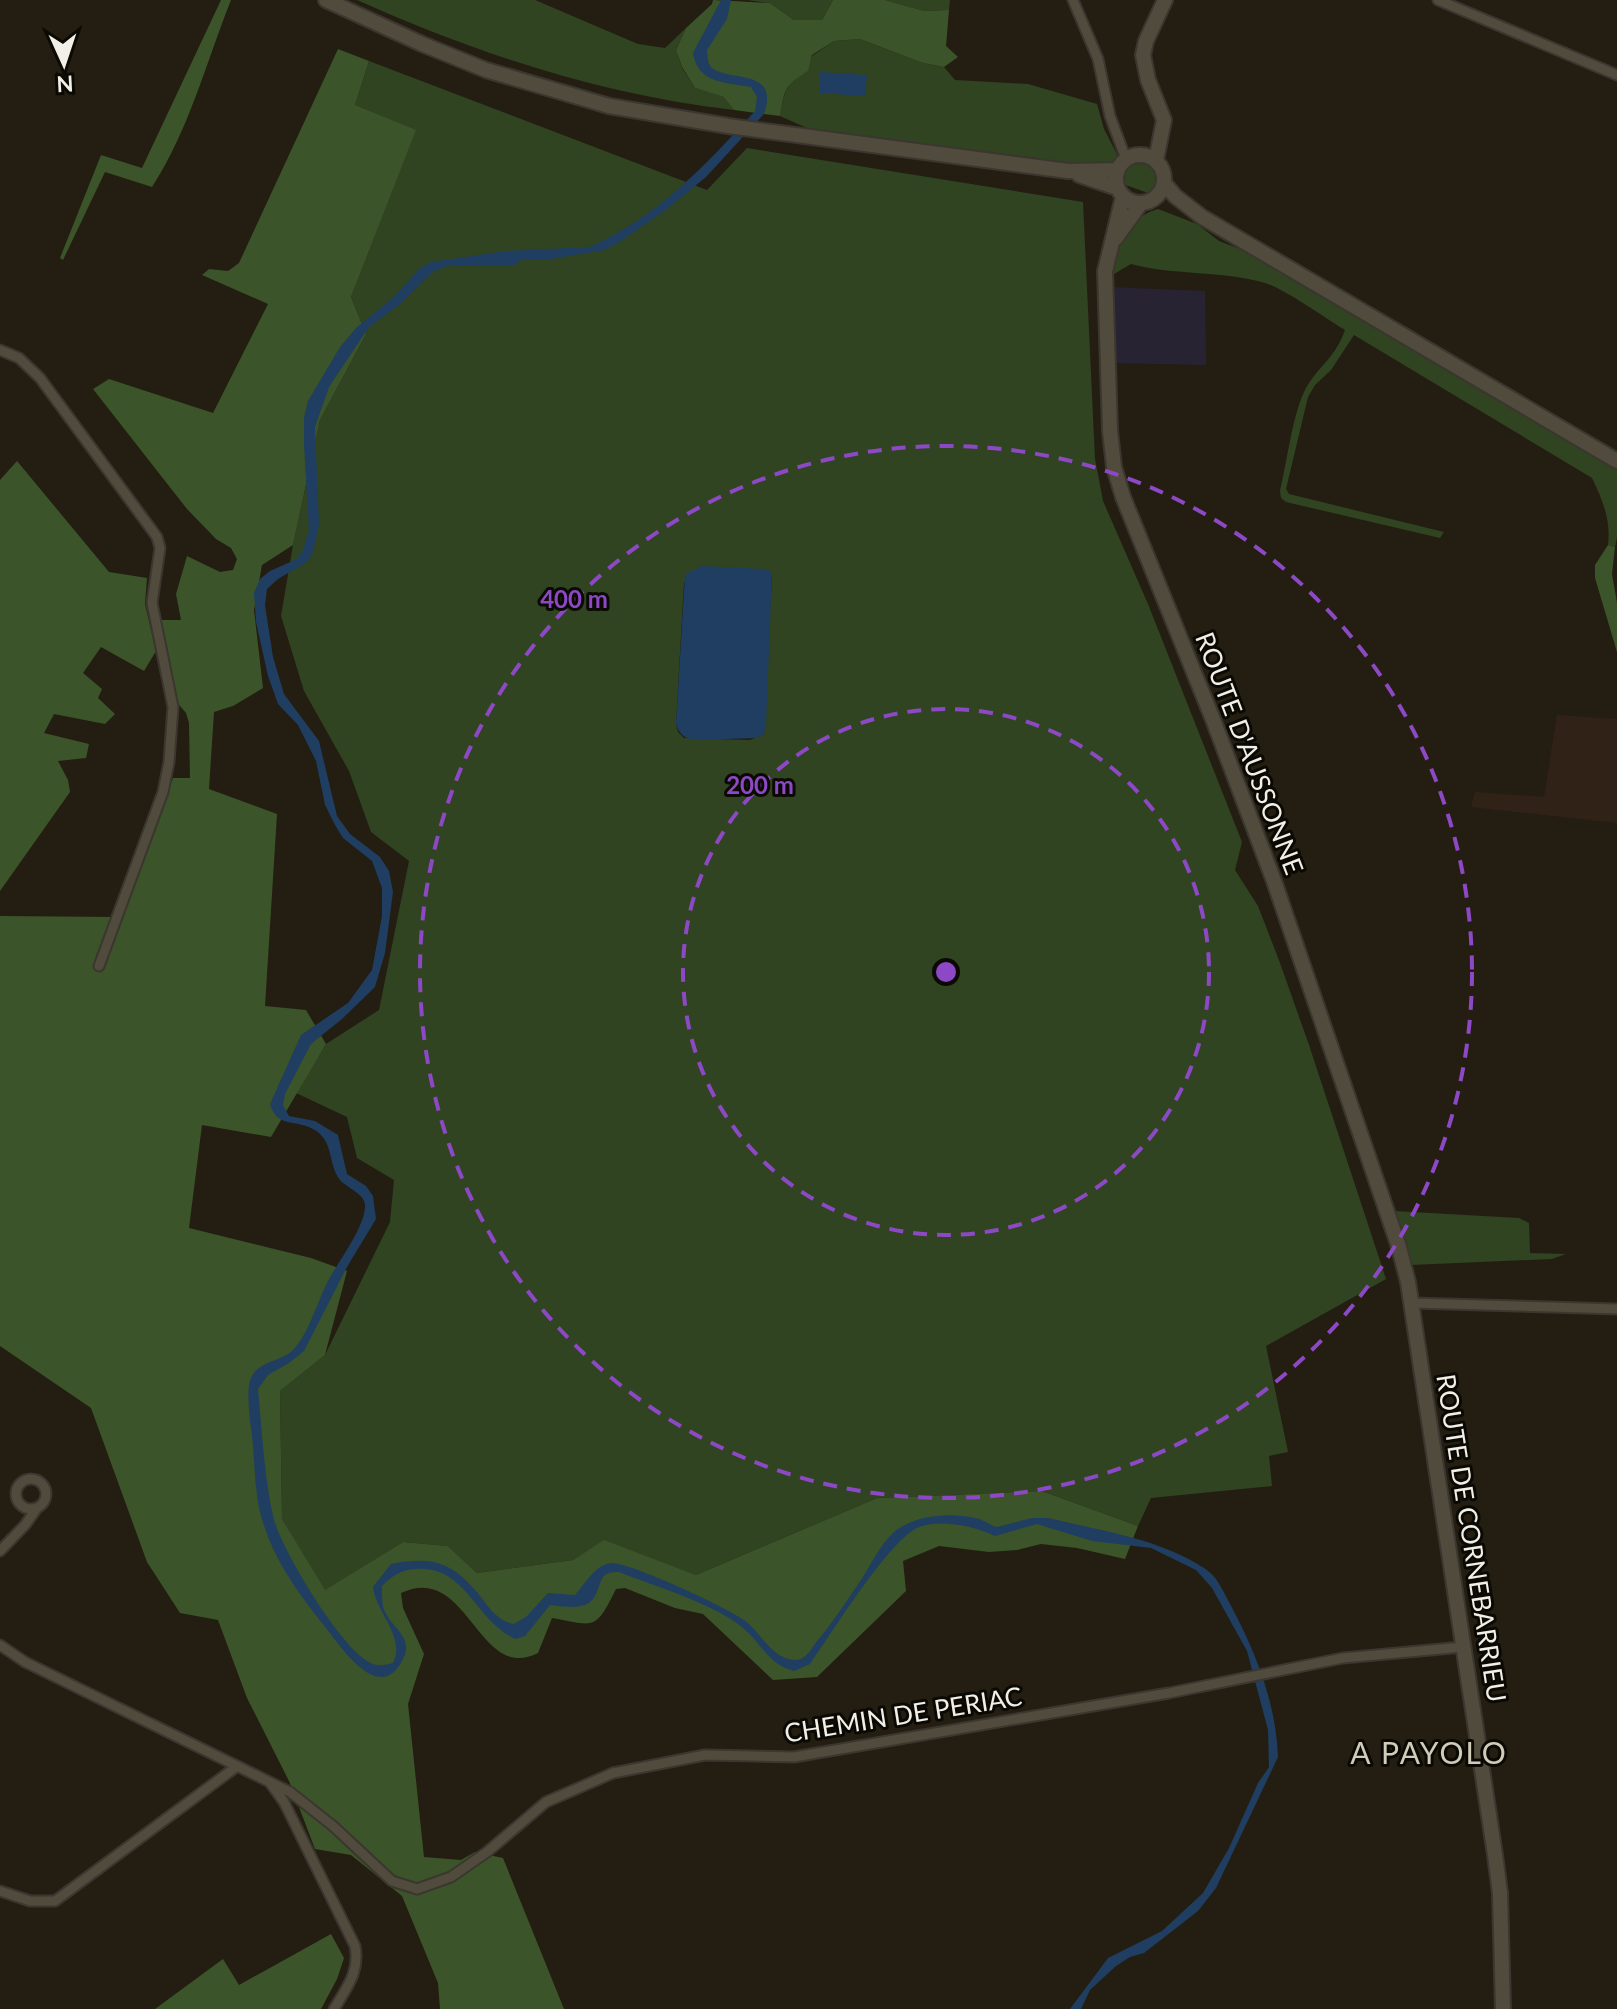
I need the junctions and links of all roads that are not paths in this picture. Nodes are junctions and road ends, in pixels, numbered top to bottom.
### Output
1 (326, 0) edge
2 (1073, 0) edge
3 (1165, 0) edge
4 (1438, 0) edge
5 (1617, 75) edge
6 (1160, 108) junction
7 (1156, 160) junction
8 (1127, 161) junction
9 (1068, 171) junction
10 (1164, 183) junction
11 (1120, 192) junction
12 (1147, 202) junction
13 (1202, 217) junction
14 (1109, 248) junction
15 (0, 350) edge
16 (1617, 461) edge
17 (99, 966) dead end
18 (1404, 1266) joint
19 (1412, 1303) junction
20 (1617, 1309) edge
21 (37, 1508) dead end
22 (0, 1551) edge
23 (0, 1645) edge
24 (1463, 1647) junction
25 (236, 1767) junction
26 (271, 1784) junction
27 (0, 1891) edge
28 (334, 2009) edge
29 (1503, 2009) edge

1 - 9 main road
2 - 8 street
3 - 6 main road
4 - 5 street
6 - 7 main road
6 - 8 main road
7 - 8 main road
7 - 10 main road
8 - 9 main road
8 - 11 main road
9 - 11 main road
10 - 12 main road
10 - 13 main road
11 - 12 main road
11 - 14 main road, ROUTE D'AUSSONNE
12 - 13 main road
12 - 14 main road, ROUTE D'AUSSONNE
13 - 16 main road
14 - 18 main road, ROUTE D'AUSSONNE
15 - 17 street
18 - 19 main road, ROUTE DE CORNEBARRIEU
19 - 20 street
19 - 24 main road, ROUTE DE CORNEBARRIEU
21 - 22 street
23 - 25 street, CHEMIN DE PERIAC
24 - 26 street, CHEMIN DE PERIAC
24 - 29 main road, ROUTE DE CORNEBARRIEU
25 - 26 street, CHEMIN DE PERIAC
25 - 27 street
26 - 28 street

